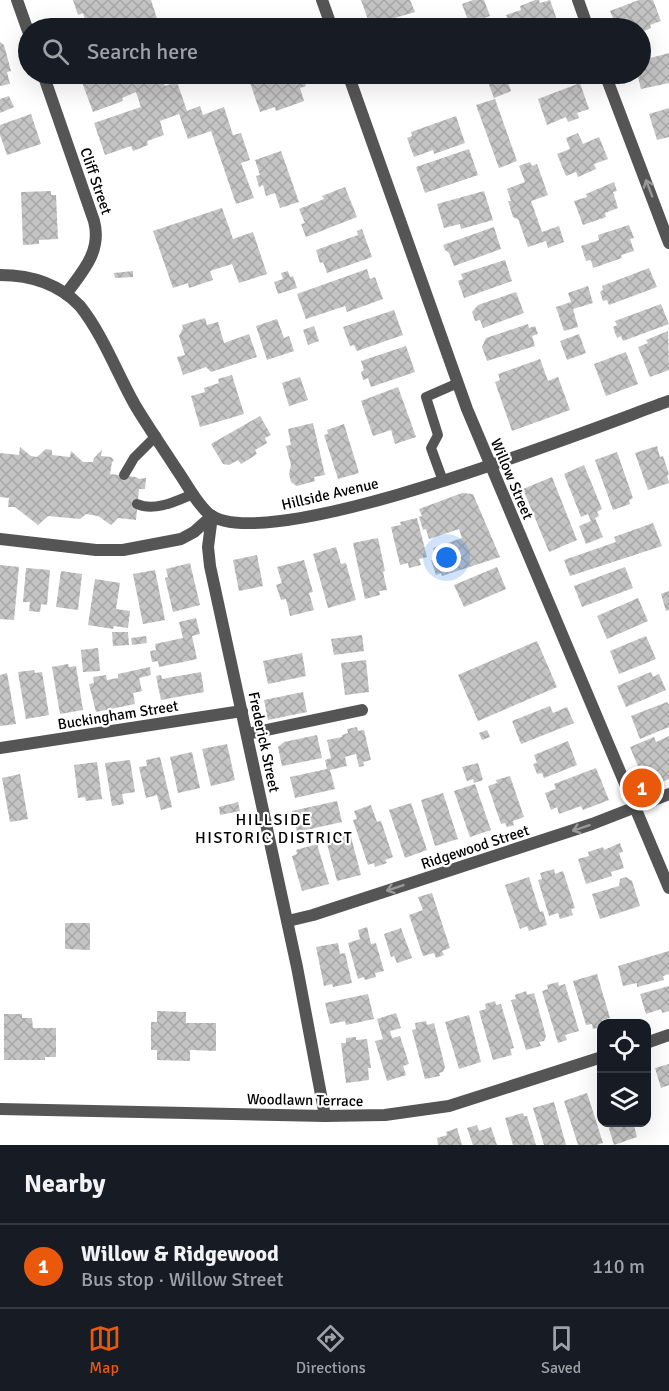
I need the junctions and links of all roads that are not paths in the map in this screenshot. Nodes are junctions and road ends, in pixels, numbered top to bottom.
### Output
1 (17, 0) edge
2 (322, 0) edge
3 (578, 0) edge
4 (23, 18) edge
5 (328, 18) edge
6 (584, 18) edge
7 (46, 84) edge
8 (352, 84) edge
9 (609, 84) edge
10 (669, 243) edge
11 (0, 275) edge
12 (66, 294) junction
13 (458, 383) junction
14 (669, 401) edge
15 (156, 436) junction
16 (490, 466) junction
17 (124, 476) dead end
18 (443, 481) junction
19 (193, 494) junction
20 (137, 504) dead end
21 (212, 516) junction
22 (0, 539) edge
23 (362, 710) dead end
24 (242, 711) junction
25 (247, 734) junction
26 (0, 748) edge
27 (669, 794) edge
28 (635, 807) junction
29 (669, 888) edge
30 (288, 921) junction
31 (669, 1035) edge
32 (651, 1040) edge
33 (597, 1059) edge
34 (0, 1109) edge
35 (325, 1116) junction

1 - 4 street
2 - 5 street
3 - 6 street
7 - 12 street, Cliff Street
8 - 13 street, Willow Street
10 -> 9 street
11 - 12 street
12 - 15 street
13 - 16 street, Willow Street
13 - 18 lane
14 - 16 street, Hillside Avenue
15 - 17 lane
15 - 19 street
16 - 18 street, Hillside Avenue
16 - 28 street, Willow Street
18 - 21 street, Hillside Avenue
19 - 20 lane
19 - 21 street
21 - 22 street
21 - 24 street, Frederick Street
23 - 25 street
24 - 25 street, Frederick Street
24 - 26 street, Buckingham Street
25 - 30 street, Frederick Street
27 - 28 street, Ridgewood Street
28 - 29 street, Willow Street
28 -> 30 street, Ridgewood Street
30 - 35 street, Frederick Street
31 - 32 street
33 - 35 street, Woodlawn Terrace
34 - 35 street, Woodlawn Terrace

